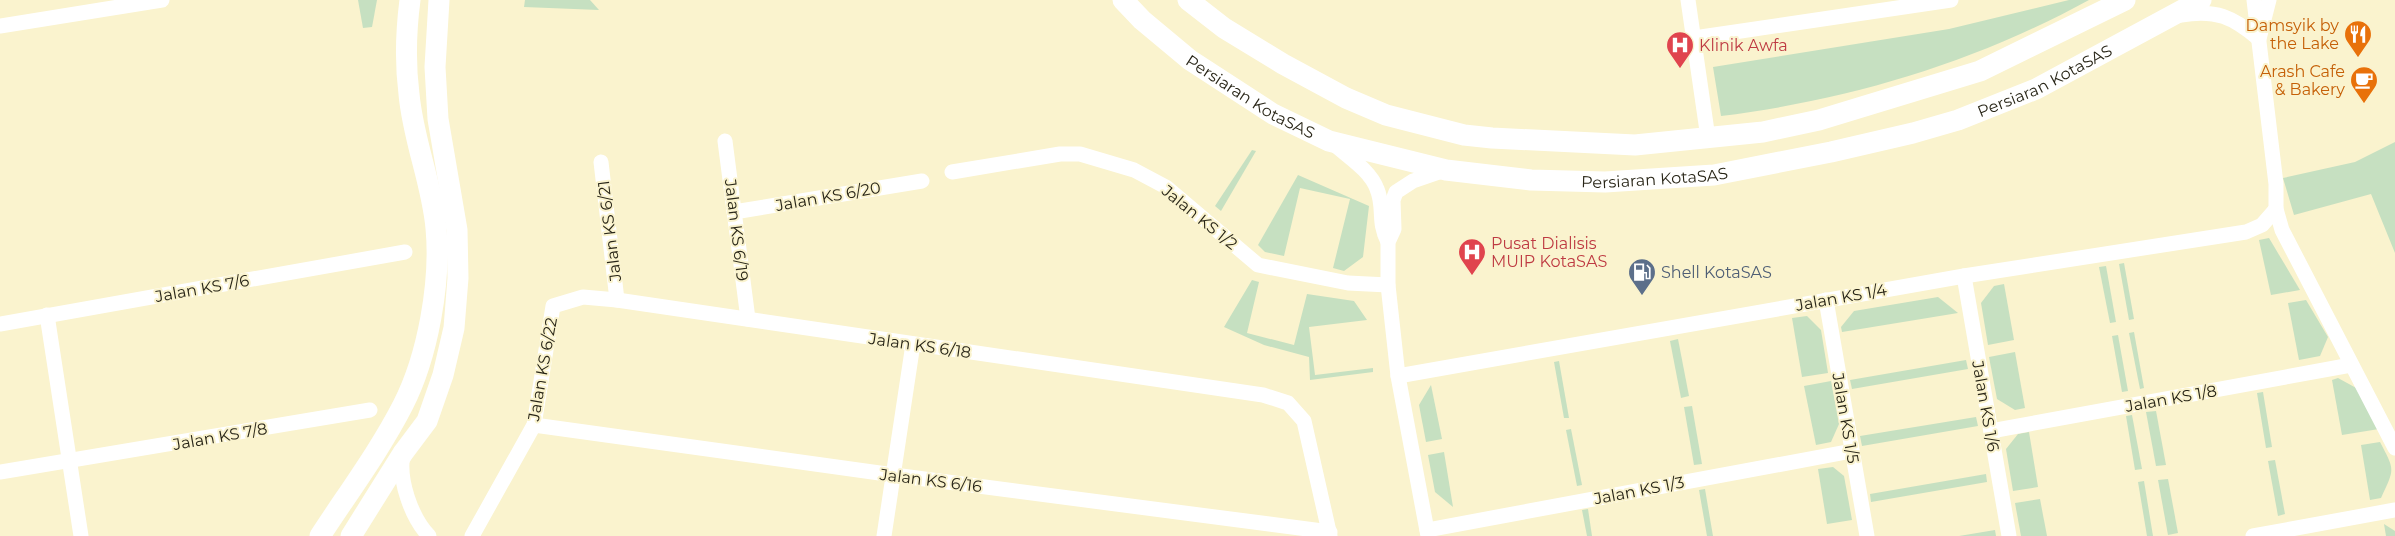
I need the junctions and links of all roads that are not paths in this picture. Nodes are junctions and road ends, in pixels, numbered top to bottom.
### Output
1 (162, 0) edge
2 (410, 0) edge
3 (439, 0) edge
4 (1123, 0) edge
5 (1188, 0) edge
6 (1688, 0) edge
7 (1951, 0) edge
8 (2125, 0) edge
9 (2201, 0) edge
10 (2254, 0) edge
11 (2269, 0) edge
12 (68, 7) edge
13 (2161, 22) junction
14 (0, 26) edge
15 (1694, 38) junction
16 (2260, 39) junction
17 (1708, 138) junction
18 (1329, 140) junction
19 (725, 141) dead end
20 (601, 162) dead end
21 (1446, 170) junction
22 (952, 172) dead end
23 (922, 181) dead end
24 (2276, 209) junction
25 (734, 212) junction
26 (1388, 242) junction
27 (405, 252) dead end
28 (1964, 276) junction
29 (1388, 284) junction
30 (617, 300) junction
31 (1826, 300) junction
32 (552, 306) joint
33 (47, 315) junction
34 (748, 319) junction
35 (0, 324) edge
36 (914, 344) junction
37 (2351, 365) junction
38 (1398, 376) junction
39 (370, 410) dead end
40 (534, 425) junction
41 (1991, 432) junction
42 (2395, 448) edge
43 (1852, 451) junction
44 (403, 453) junction
45 (70, 461) junction
46 (0, 472) edge
47 (894, 475) junction
48 (2395, 510) edge
49 (1427, 533) edge
50 (1330, 534) edge
51 (81, 536) edge
52 (320, 536) edge
53 (351, 536) edge
54 (429, 536) edge
55 (472, 536) edge
56 (884, 536) edge
57 (1867, 536) edge
58 (2009, 536) edge
59 (2253, 536) edge

1 - 12 street
2 - 52 main road
3 - 44 main road
4 - 18 main road, Persiaran KotaSAS
5 - 17 main road, Persiaran KotaSAS
6 - 15 street
7 - 15 street
8 - 17 main road, Persiaran KotaSAS
9 - 13 main road, Persiaran KotaSAS
10 - 16 street
11 - 16 street
12 - 14 street
13 - 16 street
13 - 21 main road, Persiaran KotaSAS
15 - 17 street
16 - 24 street
18 - 21 main road, Persiaran KotaSAS
18 - 26 street
19 - 25 street, Jalan KS 6/19
20 - 30 street, Jalan KS 6/21
21 - 26 street
22 - 29 street, Jalan KS 1/2
23 - 25 street, Jalan KS 6/20
24 - 28 street, Jalan KS 1/4
24 - 37 street
25 - 34 street, Jalan KS 6/19
26 - 29 street
27 - 33 street, Jalan KS 7/6
28 - 31 street, Jalan KS 1/4
28 - 41 street, Jalan KS 1/6
29 - 38 street
30 - 32 street, Jalan KS 6/18
30 - 34 street, Jalan KS 6/18
31 - 38 street, Jalan KS 1/4
31 - 43 street, Jalan KS 1/5
32 - 40 street, Jalan KS 6/22
33 - 35 street, Jalan KS 7/6
33 - 45 street
34 - 36 street, Jalan KS 6/18
36 - 47 street
36 - 50 street, Jalan KS 6/18
37 - 41 street, Jalan KS 1/8
37 - 42 street
38 - 49 street
39 - 45 street, Jalan KS 7/8
40 - 47 street, Jalan KS 6/16
40 - 55 street, Jalan KS 6/22
41 - 58 street, Jalan KS 1/6
43 - 49 street, Jalan KS 1/3
43 - 57 street, Jalan KS 1/5
44 - 53 main road
44 - 54 street
45 - 46 street, Jalan KS 7/8
45 - 51 street
47 - 50 street, Jalan KS 6/16
47 - 56 street
48 - 59 street

